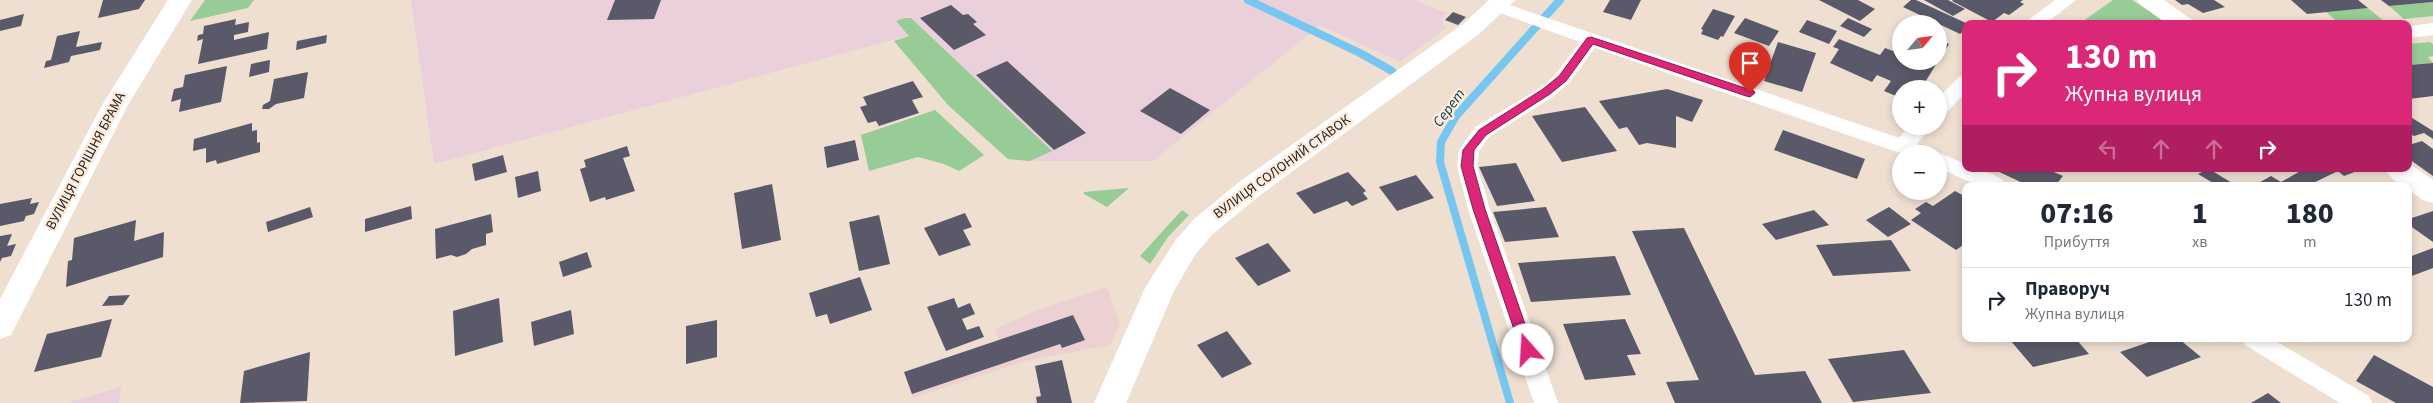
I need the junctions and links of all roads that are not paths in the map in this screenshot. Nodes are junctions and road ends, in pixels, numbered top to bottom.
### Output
1 (180, 0) edge
2 (2067, 0) edge
3 (2149, 0) edge
4 (1501, 3) edge
5 (2038, 20) edge
6 (2177, 20) edge
7 (2433, 29) edge
8 (2412, 32) edge
9 (1591, 40) junction
10 (1962, 85) edge
11 (1947, 100) edge
12 (1913, 135) edge
13 (1904, 145) joint
14 (1947, 164) edge
15 (1962, 170) edge
16 (1966, 172) edge
17 (2402, 172) edge
18 (1988, 182) edge
19 (2433, 193) edge
20 (0, 327) edge
21 (2258, 342) edge
22 (1110, 403) edge
23 (1546, 403) edge
24 (2360, 403) edge

1 - 20 street, ВУЛИЦЯ ГОРІШНЯ БРАМА
2 - 5 street
3 - 6 street
4 - 9 street
4 - 22 street, ВУЛИЦЯ СОЛОНИЙ СТАВОК
7 - 8 street
9 - 13 street
9 - 23 street
10 - 11 street
12 - 13 street
14 - 15 street
16 - 18 street
17 - 19 street
21 - 24 street

